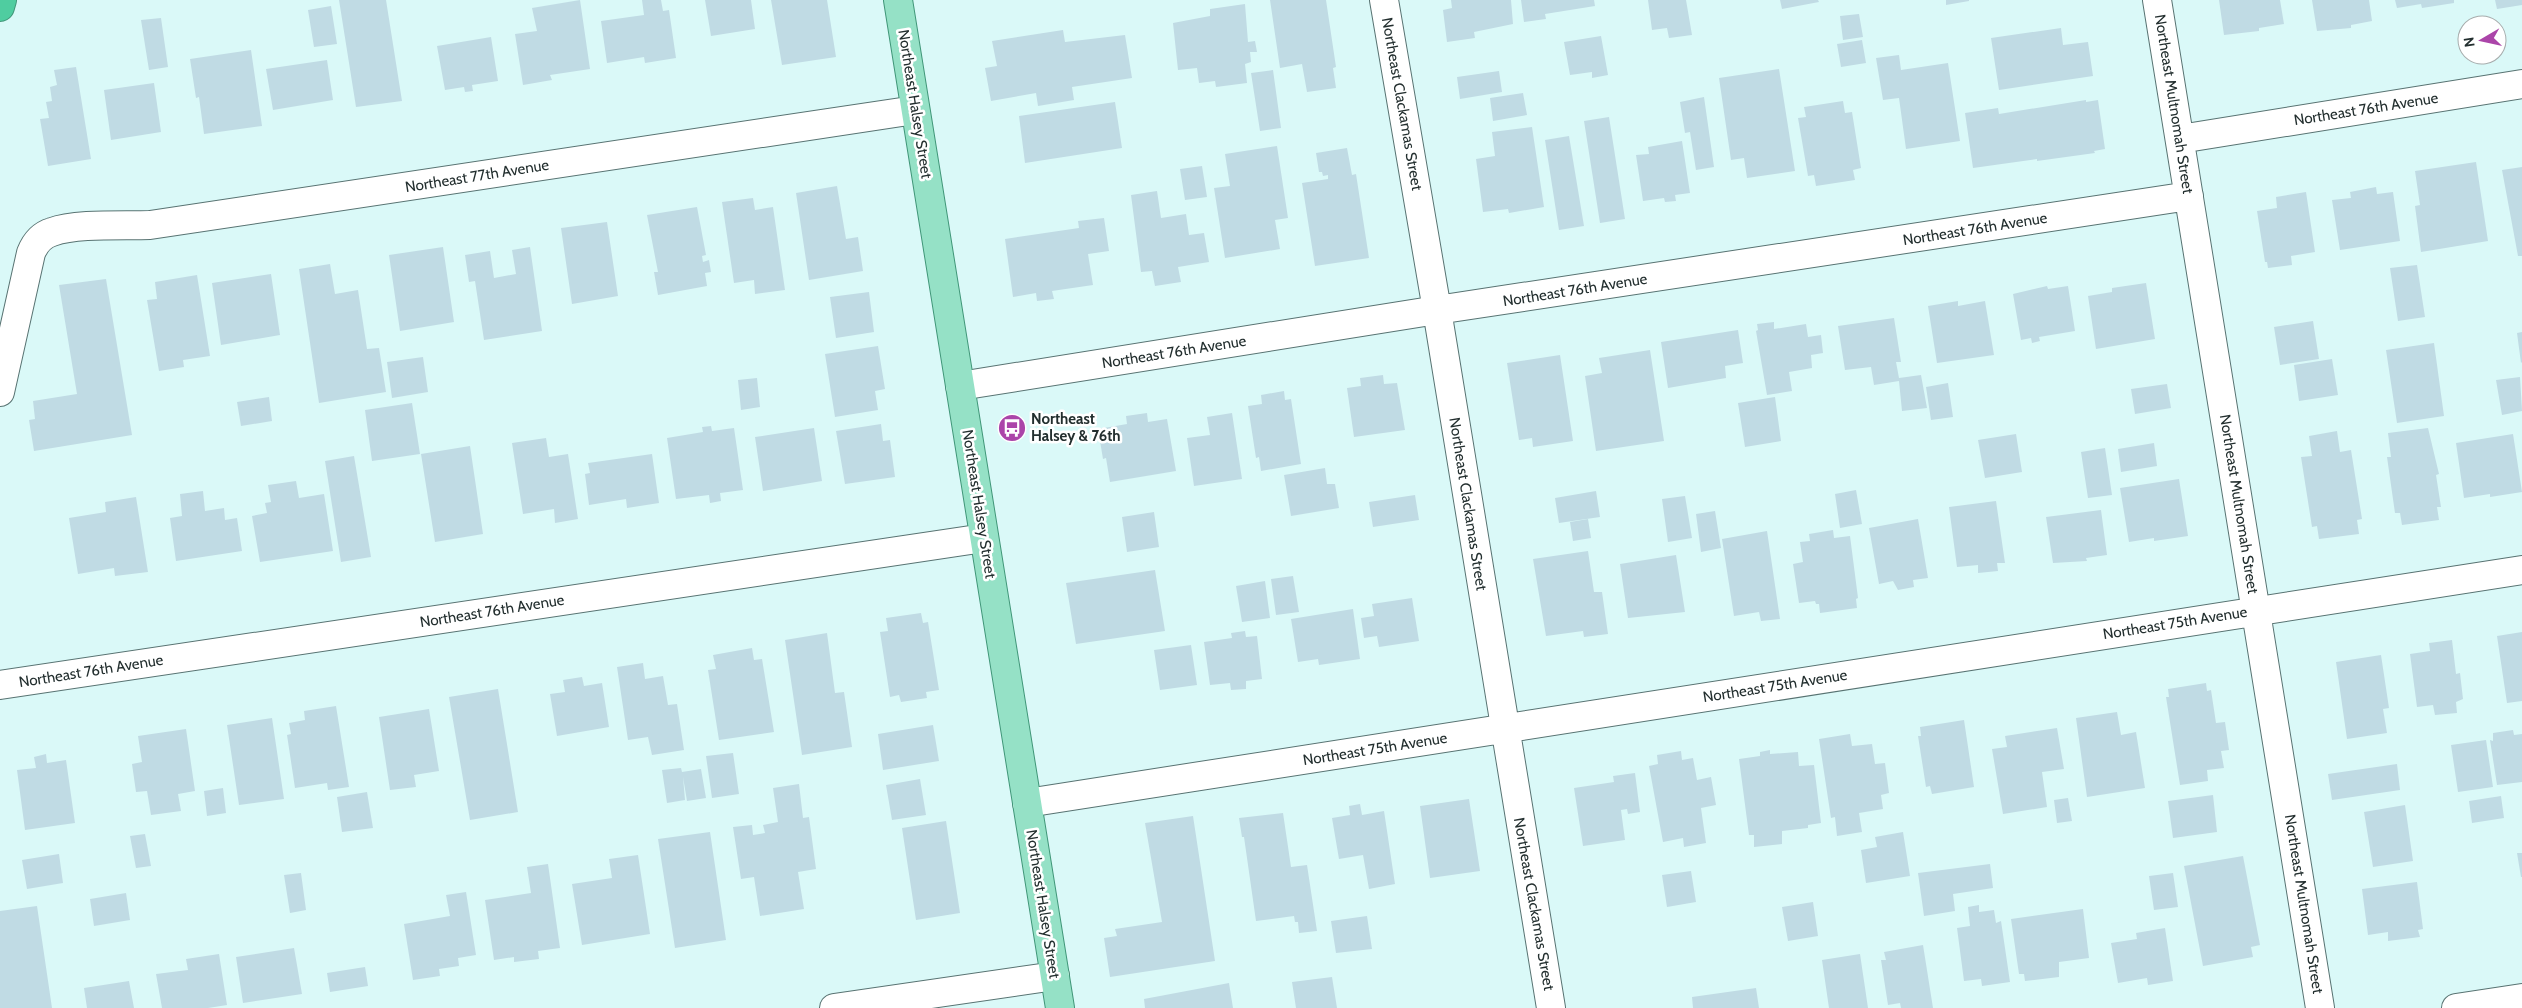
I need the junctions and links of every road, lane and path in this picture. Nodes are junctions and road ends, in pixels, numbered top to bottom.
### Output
1 (2, 0) edge
2 (898, 0) edge
3 (1384, 0) edge
4 (2157, 0) edge
5 (0, 7) edge
6 (2522, 84) edge
7 (915, 110) junction
8 (2180, 138) junction
9 (2189, 196) junction
10 (1437, 310) junction
11 (960, 386) junction
12 (0, 392) edge
13 (984, 538) junction
14 (2522, 570) edge
15 (2256, 610) junction
16 (0, 685) edge
17 (1504, 729) junction
18 (1028, 803) junction
19 (1055, 976) junction
20 (2522, 998) edge
21 (834, 1008) edge
22 (1060, 1008) edge
23 (1551, 1008) edge
24 (2320, 1008) edge
25 (2456, 1008) edge

1 - 5 highway
2 - 7 main road, Northeast Halsey Street
3 - 10 street, Northeast Clackamas Street
4 - 8 street, Northeast Multnomah Street
6 - 8 street, Northeast 76th Avenue
7 - 11 main road, Northeast Halsey Street
7 - 12 street, Northeast 77th Avenue
8 - 9 street, Northeast Multnomah Street
9 - 10 street, Northeast 76th Avenue
9 - 15 street, Northeast Multnomah Street
10 - 11 street, Northeast 76th Avenue
10 - 17 street, Northeast Clackamas Street
11 - 13 main road, Northeast Halsey Street
13 - 16 street, Northeast 76th Avenue
13 - 18 main road, Northeast Halsey Street
14 - 15 street, Northeast 75th Avenue
15 - 17 street, Northeast 75th Avenue
15 - 24 street, Northeast Multnomah Street
17 - 18 street, Northeast 75th Avenue
17 - 23 street, Northeast Clackamas Street
18 - 19 main road, Northeast Halsey Street
19 - 21 street
19 - 22 main road, Northeast Halsey Street
20 - 25 street

